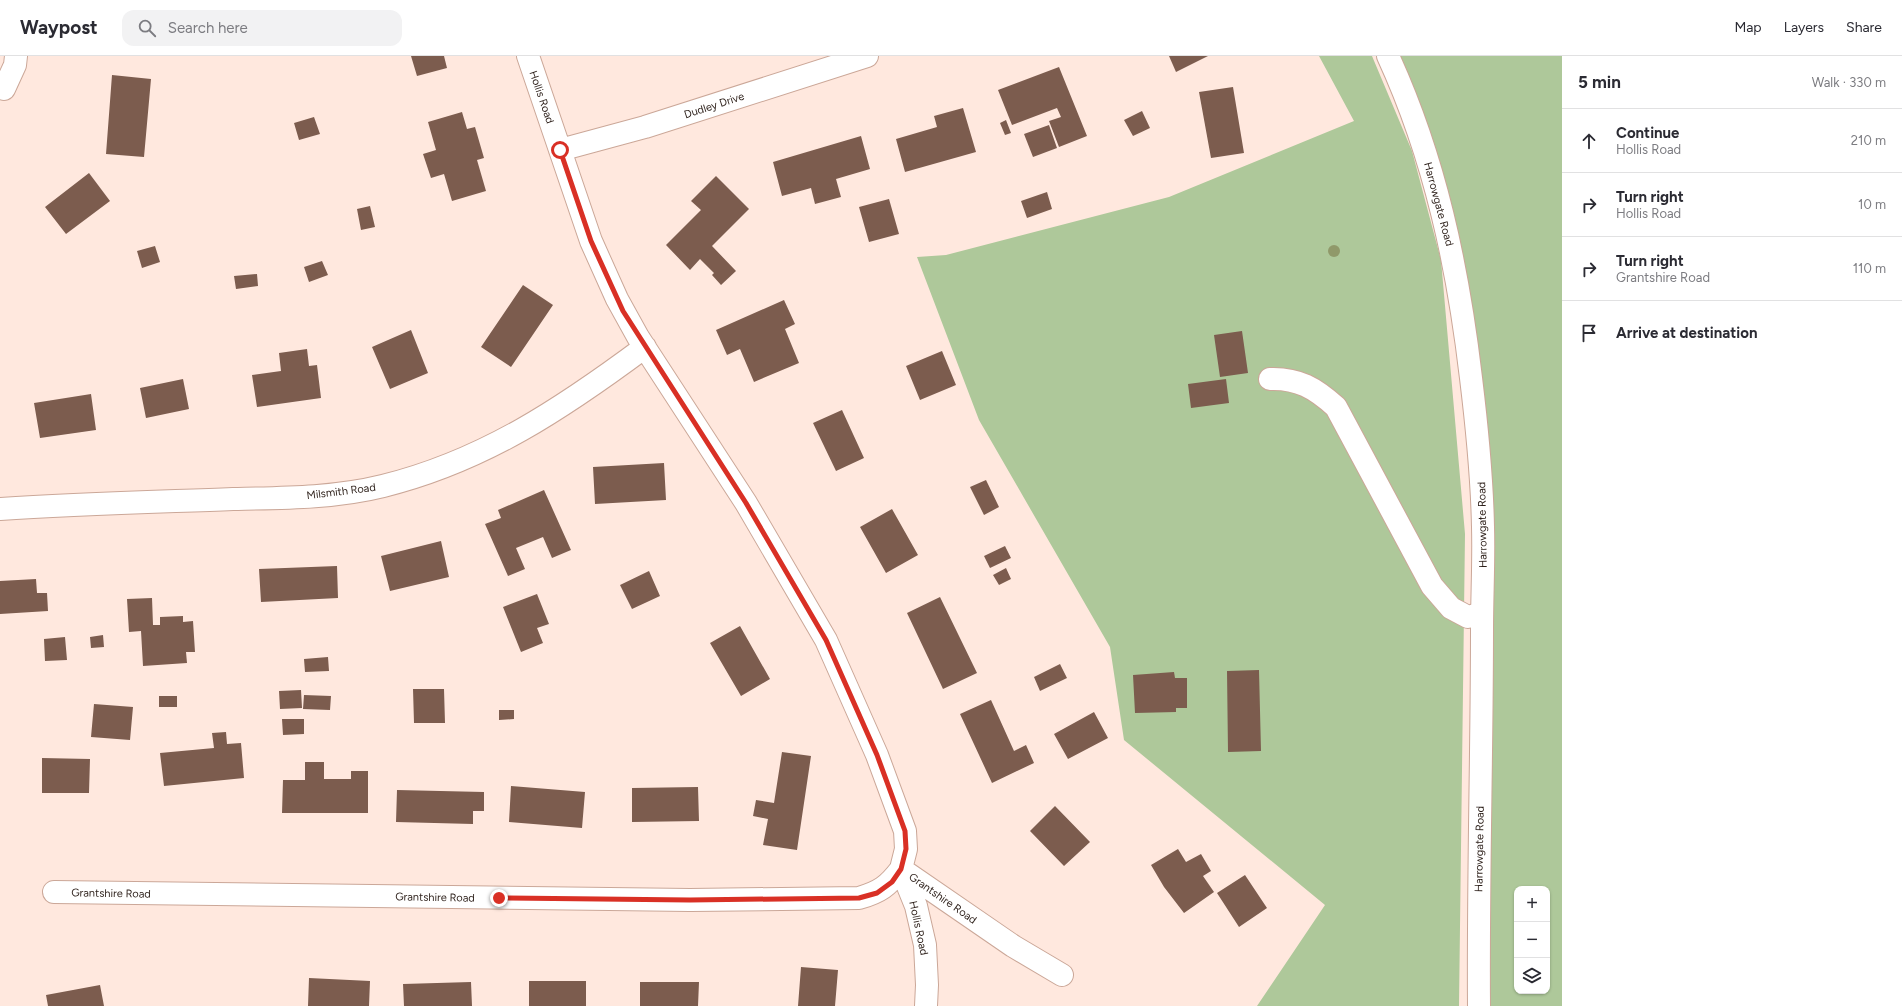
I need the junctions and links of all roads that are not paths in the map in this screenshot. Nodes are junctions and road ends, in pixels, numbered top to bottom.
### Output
1 (16, 56) edge
2 (528, 56) edge
3 (867, 56) edge
4 (1388, 56) edge
5 (4, 89) dead end
6 (560, 150) junction
7 (645, 347) junction
8 (1270, 379) dead end
9 (0, 509) edge
10 (1482, 614) junction
11 (901, 869) junction
12 (54, 892) dead end
13 (1062, 974) dead end
14 (926, 1006) edge
15 (1479, 1006) edge

1 - 5 street
2 - 6 street, Hollis Road
3 - 6 street, Dudley Drive
4 - 10 street, Harrowgate Road
6 - 7 street, Hollis Road
7 - 9 street, Milsmith Road
7 - 11 street, Hollis Road
8 - 10 street
10 - 15 street, Harrowgate Road
11 - 12 street, Grantshire Road
11 - 13 street, Grantshire Road
11 - 14 street, Hollis Road

